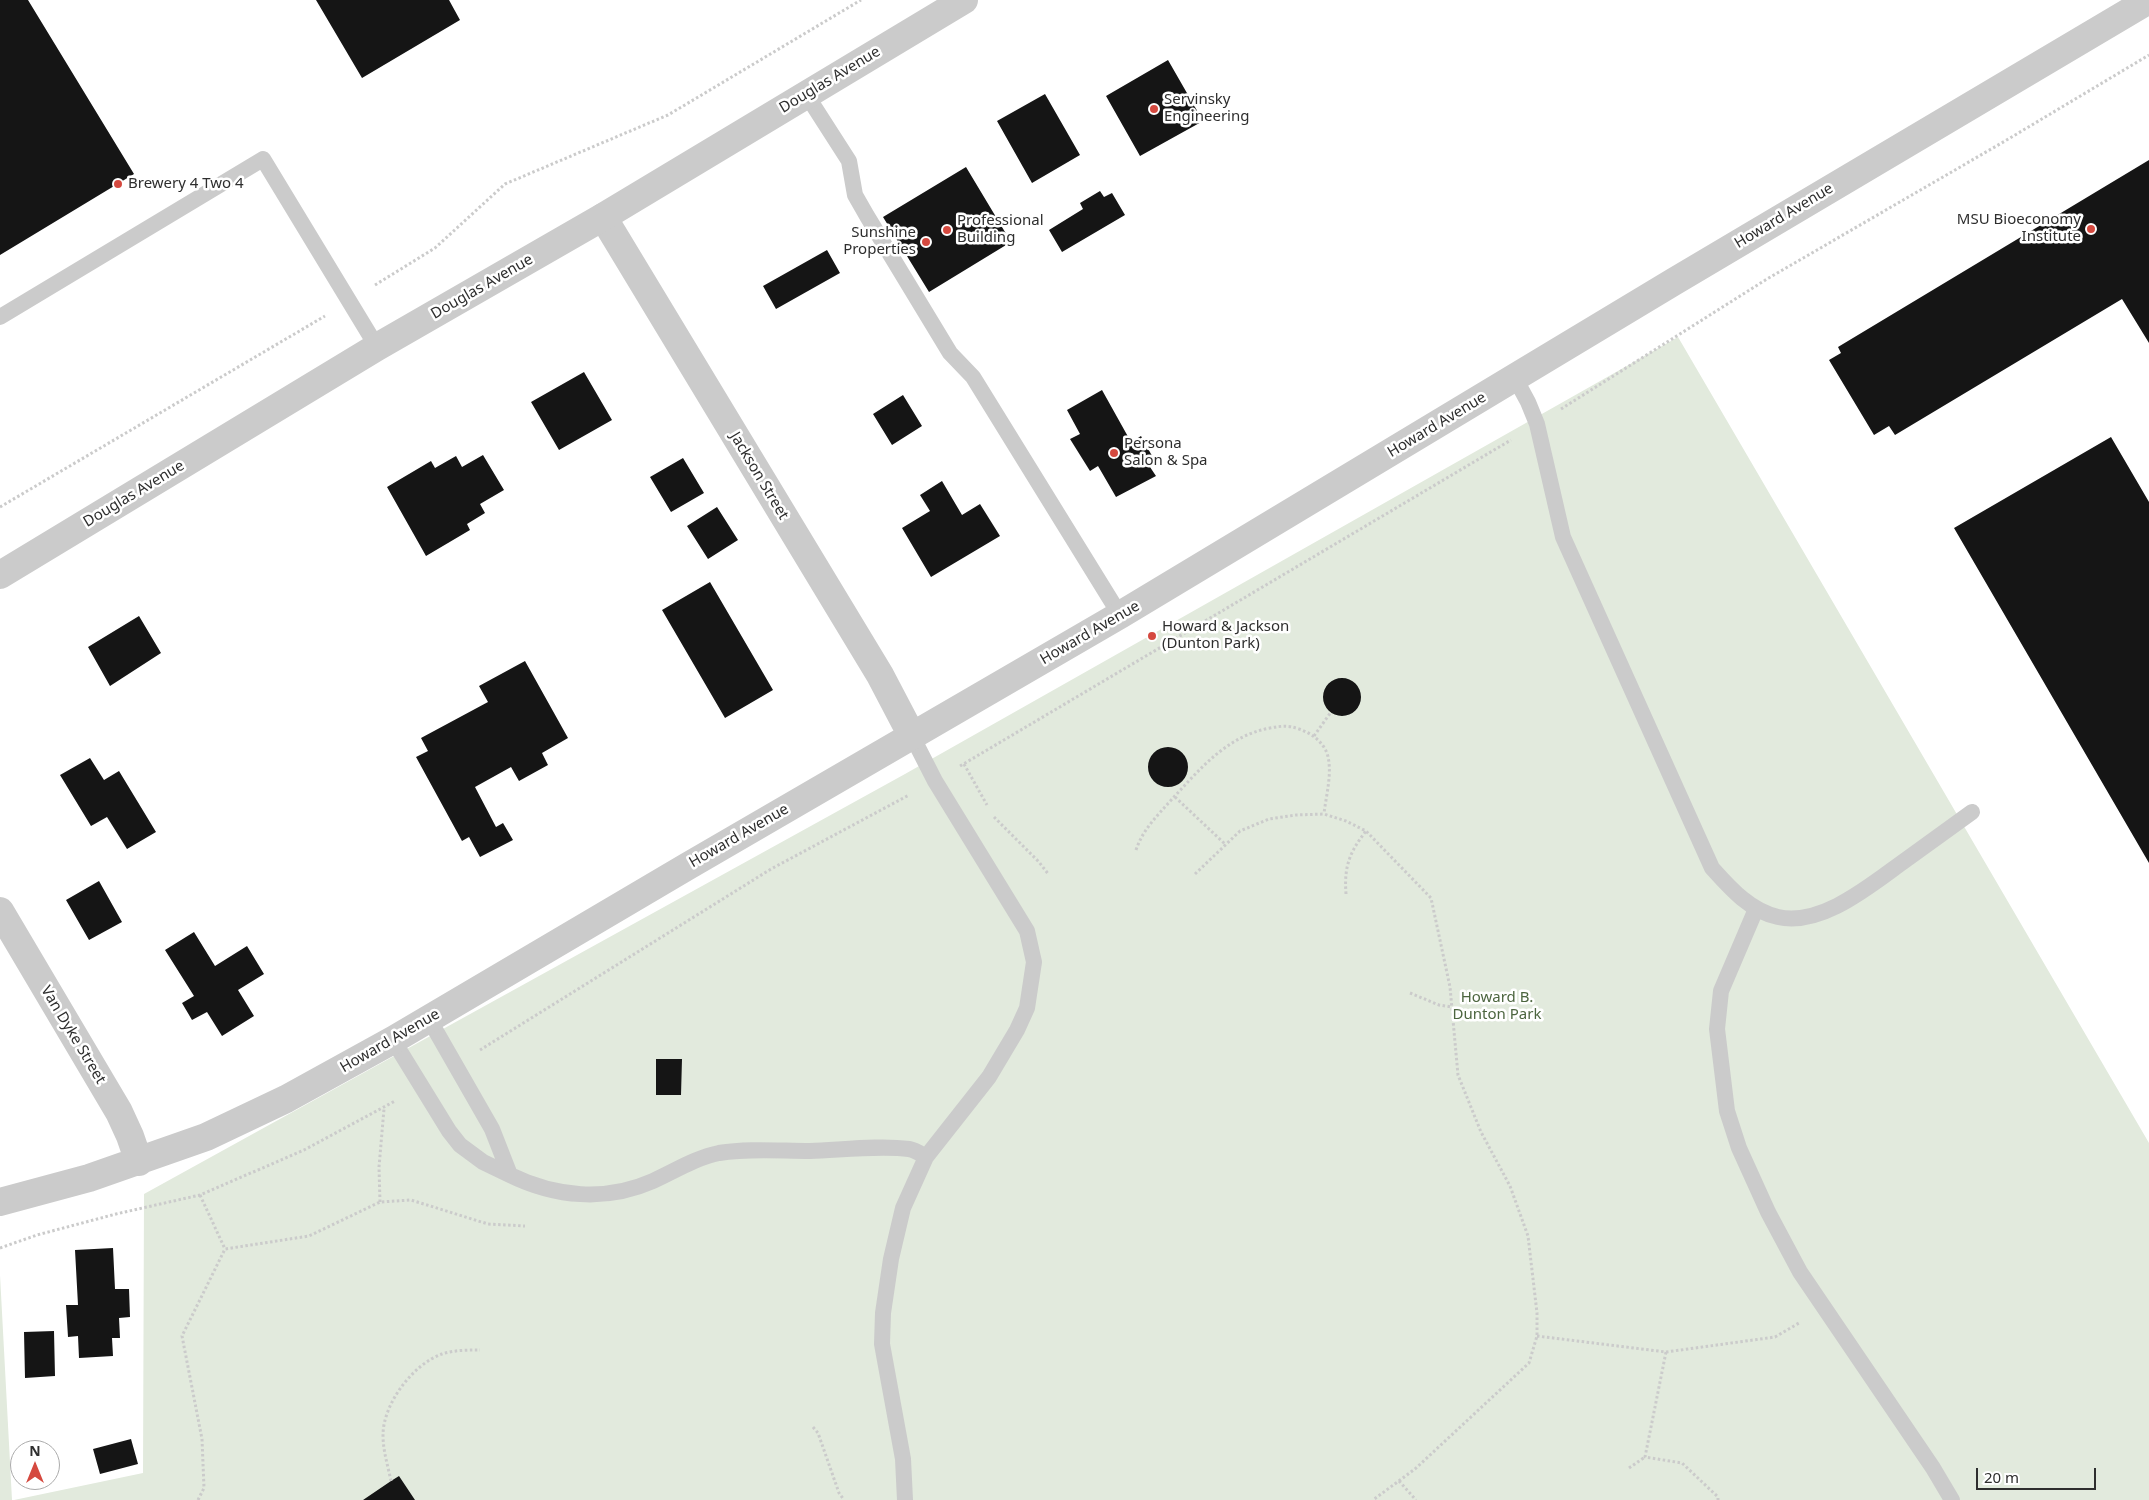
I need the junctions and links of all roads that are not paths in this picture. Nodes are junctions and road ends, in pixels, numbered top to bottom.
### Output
1 (964, 0) edge
2 (2149, 0) edge
3 (806, 94) junction
4 (603, 217) junction
5 (0, 317) edge
6 (377, 347) junction
7 (1515, 378) junction
8 (0, 575) edge
9 (1120, 616) junction
10 (912, 736) junction
11 (1972, 812) dead end
12 (1756, 909) junction
13 (0, 911) edge
14 (429, 1019) junction
15 (394, 1040) junction
16 (926, 1156) junction
17 (139, 1162) junction
18 (510, 1175) junction
19 (0, 1202) edge
20 (905, 1500) edge
21 (1952, 1500) edge

1 - 3 street, Douglas Avenue
2 - 7 street, Howard Avenue
3 - 4 street, Douglas Avenue
3 - 9 lane
4 - 6 street, Douglas Avenue
4 - 10 street, Jackson Street
5 - 6 lane
6 - 8 street, Douglas Avenue
7 - 9 street, Howard Avenue
7 - 12 lane
9 - 10 street, Howard Avenue
10 - 14 street, Howard Avenue
10 - 16 lane
11 - 12 lane
12 - 21 lane
13 - 17 street, Van Dyke Street
14 - 15 street, Howard Avenue
14 - 18 lane
15 - 17 street, Howard Avenue
15 - 18 lane
16 - 18 lane
16 - 20 lane
17 - 19 street, Howard Avenue

